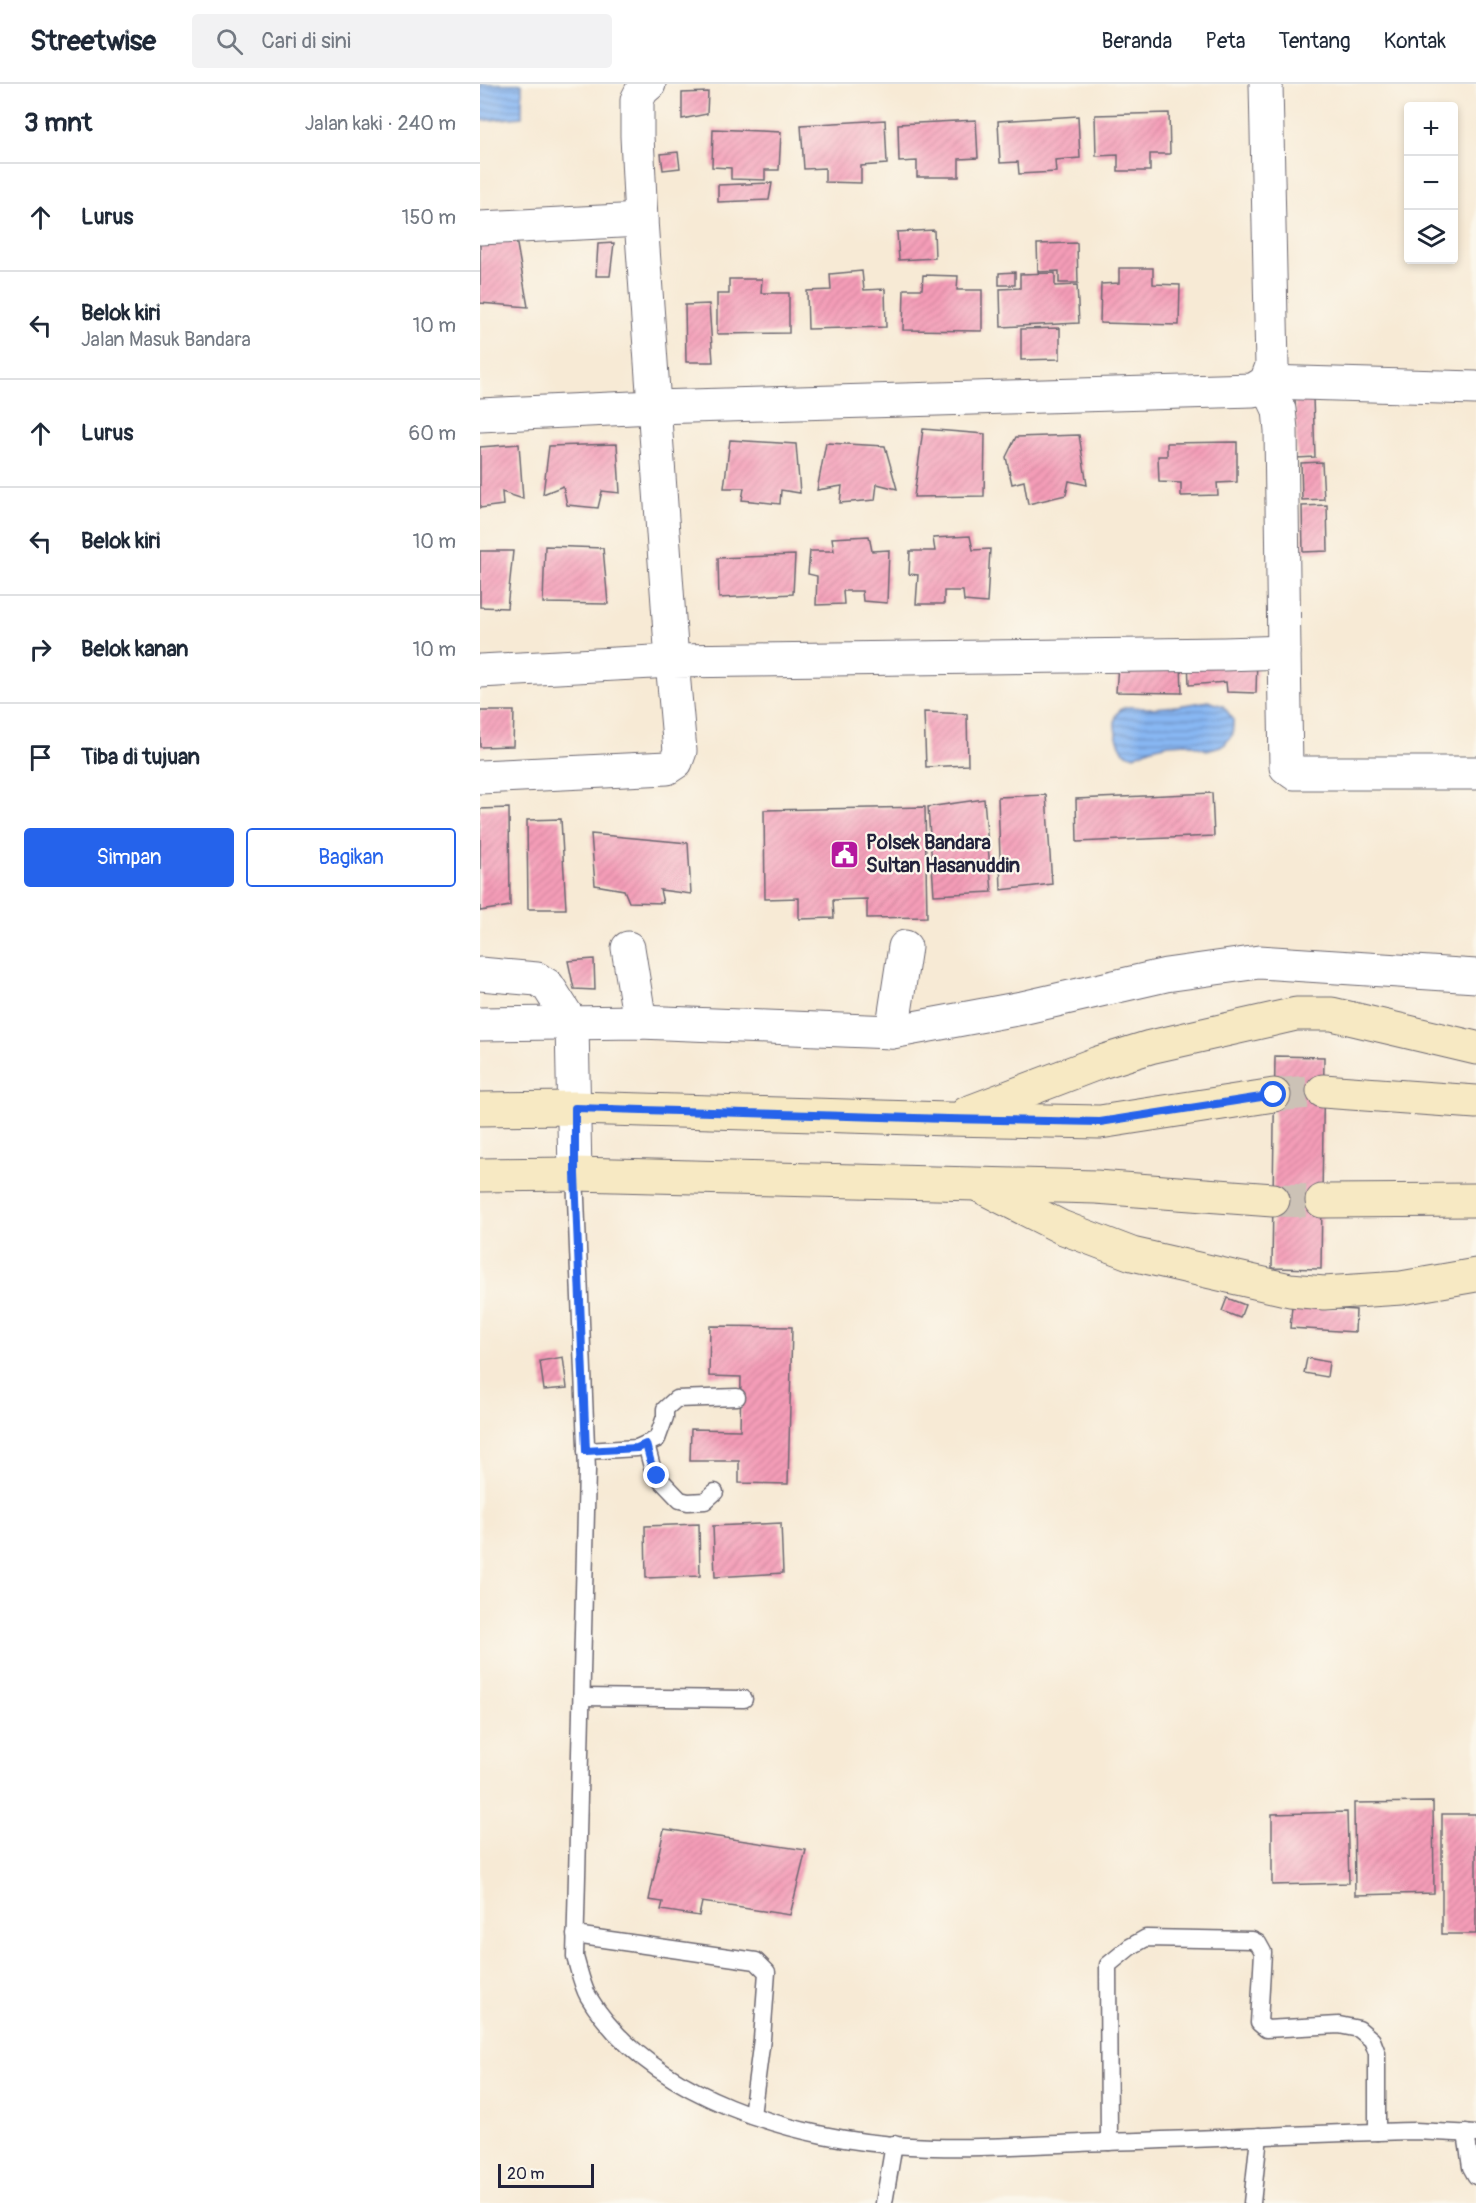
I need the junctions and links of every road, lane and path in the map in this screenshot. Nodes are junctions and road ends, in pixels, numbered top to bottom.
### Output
1 (649, 84) edge
2 (1266, 84) edge
3 (641, 220) junction
4 (480, 228) edge
5 (1266, 382) junction
6 (1476, 388) edge
7 (654, 407) junction
8 (480, 415) edge
9 (1284, 652) junction
10 (672, 661) junction
11 (480, 671) edge
12 (1476, 773) edge
13 (480, 777) edge
14 (905, 947) dead end
15 (628, 948) dead end
16 (480, 974) edge
17 (1476, 976) edge
18 (639, 1022) junction
19 (480, 1024) edge
20 (572, 1024) junction
21 (892, 1032) junction
22 (1476, 1048) edge
23 (1323, 1091) tunnel mouth
24 (1274, 1095) tunnel mouth
25 (1476, 1102) edge
26 (575, 1108) junction
27 (480, 1109) edge
28 (948, 1119) junction
29 (575, 1174) junction
30 (480, 1175) edge
31 (975, 1184) junction
32 (1273, 1200) tunnel mouth
33 (1476, 1200) edge
34 (1322, 1201) tunnel mouth
35 (1476, 1275) edge
36 (737, 1398) dead end
37 (646, 1444) junction
38 (586, 1451) junction
39 (715, 1492) dead end
40 (582, 1697) junction
41 (744, 1699) dead end
42 (575, 1935) junction
43 (752, 2115) junction
44 (1377, 2132) junction
45 (1471, 2133) edge
46 (1259, 2136) junction
47 (1109, 2142) junction
48 (894, 2144) junction
49 (1476, 2176) edge
50 (884, 2203) edge
51 (1252, 2203) edge

1 - 3 street
2 - 5 street
3 - 4 street
3 - 7 street
5 - 6 street
5 - 7 street
5 - 9 street
7 - 8 street
7 - 10 street
9 - 10 street
9 - 12 street
10 - 11 street
10 - 13 street
14 - 21 street
15 - 18 street
16 - 20 street
17 - 21 street
18 - 20 street
18 - 21 street
19 - 20 street
20 - 26 street
22 - 28 main road
23 - 25 main road
24 - 28 main road
26 - 27 main road
26 - 28 main road
26 - 29 street
29 - 30 main road
29 - 31 main road
29 - 38 lane
31 - 32 main road
31 - 35 main road
33 - 34 main road
36 - 37 lane
37 - 38 lane
37 - 39 lane
38 - 40 lane
40 - 41 lane
40 - 42 lane
42 - 43 lane
42 - 43 lane
43 - 48 lane
44 - 45 lane
44 - 46 lane
44 - 47 lane
45 - 49 lane
46 - 47 lane
46 - 51 lane
47 - 48 lane
48 - 50 lane

